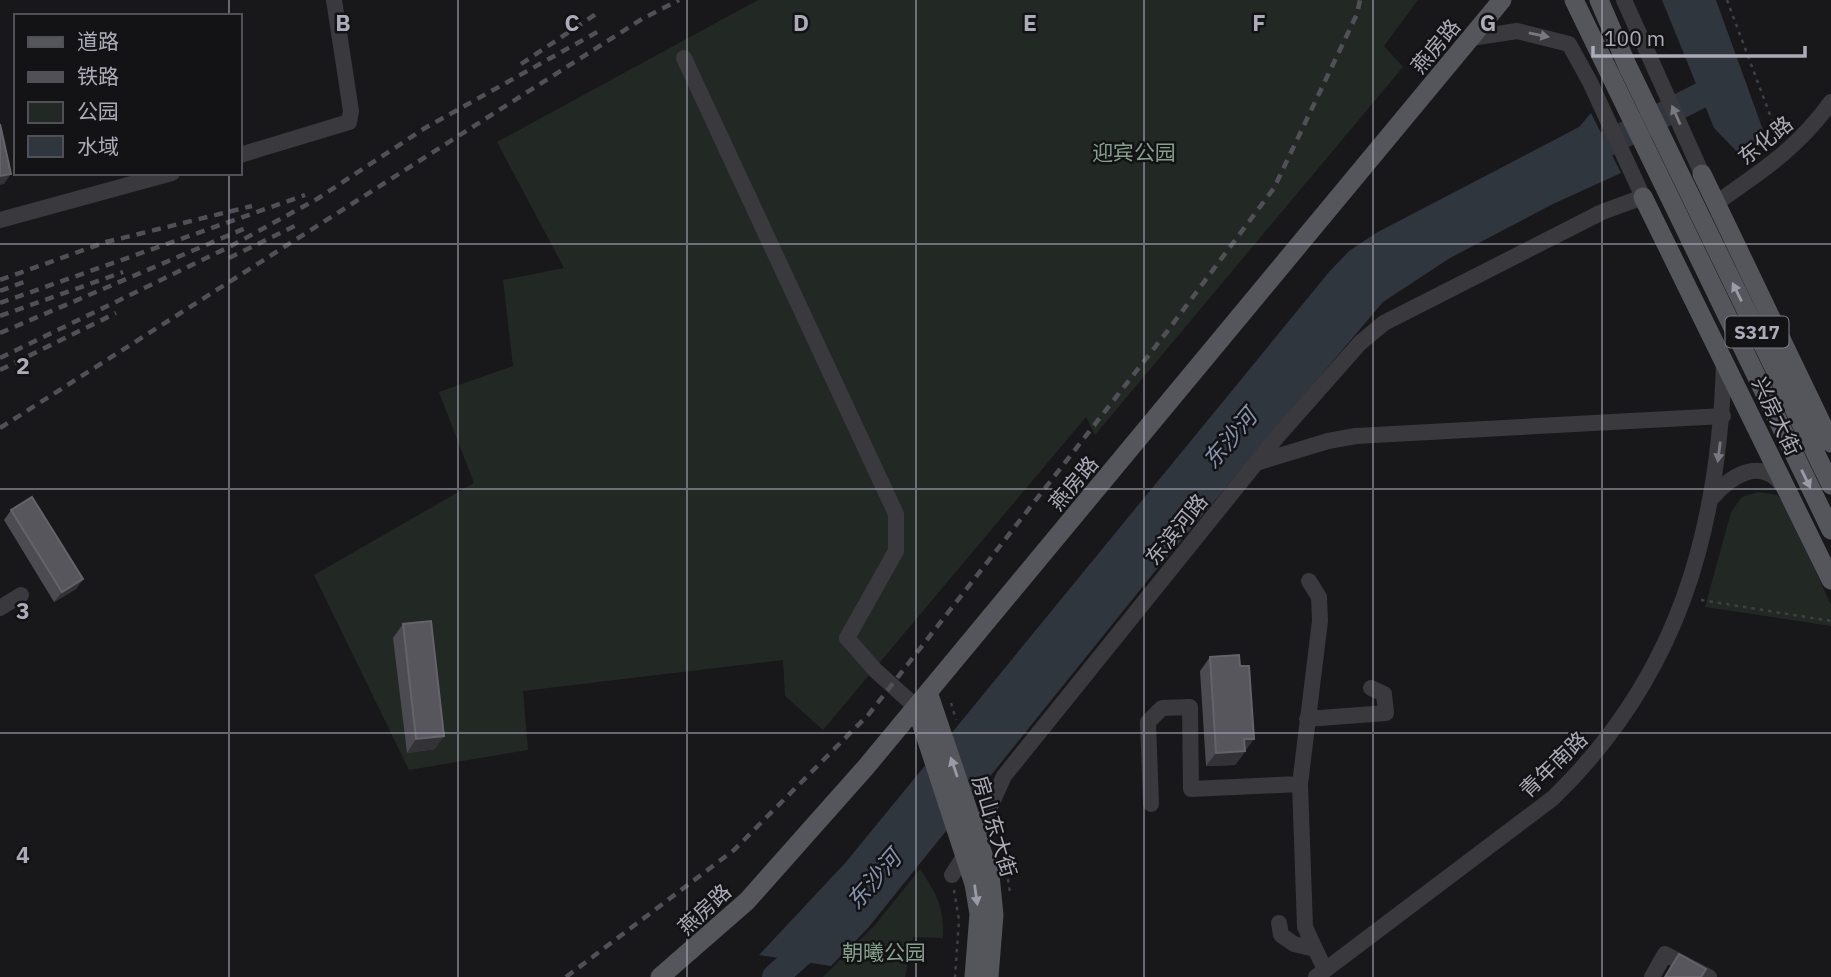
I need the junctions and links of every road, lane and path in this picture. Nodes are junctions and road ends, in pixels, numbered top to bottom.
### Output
1 (334, 0) edge
2 (1484, 0) edge
3 (1503, 0) edge
4 (1574, 0) edge
5 (1599, 0) edge
6 (1624, 0) edge
7 (1727, 0) edge
8 (1471, 38) junction
9 (1569, 44) junction
10 (684, 58) dead end
11 (1613, 65) junction
12 (1831, 102) edge
13 (242, 154) edge
14 (1785, 155) junction
15 (1702, 174) joint
16 (165, 175) edge
17 (1679, 186) junction
18 (1643, 197) junction
19 (1716, 203) junction
20 (0, 220) edge
21 (1713, 286) junction
22 (1724, 360) junction
23 (1793, 364) junction
24 (1792, 405) junction
25 (1723, 416) junction
26 (1831, 443) edge
27 (1256, 463) junction
28 (1831, 485) edge
29 (1791, 496) junction
30 (1710, 500) junction
31 (1831, 530) edge
32 (1831, 580) edge
33 (1309, 581) dead end
34 (21, 595) dead end
35 (1701, 600) dead end
36 (0, 608) edge
37 (1831, 621) edge
38 (1371, 688) dead end
39 (922, 700) junction
40 (1307, 719) junction
41 (1300, 784) junction
42 (1151, 804) dead end
43 (968, 827) junction
44 (965, 853) junction
45 (952, 875) joint
46 (1279, 923) dead end
47 (1315, 949) junction
48 (1320, 973) edge
49 (660, 977) edge
50 (955, 977) edge
51 (974, 977) edge
52 (989, 977) edge
53 (1651, 977) edge
54 (1709, 977) edge

1 - 13 street
2 - 8 main road
3 - 8 main road, 燕房路
4 - 11 main road
5 - 11 main road
15 -> 6 street
7 - 14 path
8 -> 9 street
8 - 39 main road, 燕房路
9 - 11 street
9 - 18 street
10 - 39 street
11 - 17 main road
12 - 14 street, 东化路
14 - 19 street, 东化路
15 - 19 main road, S317
16 - 20 street
17 - 19 main road
17 - 21 main road, 兴房大街 / S317
24 -> 17 main road, 兴房大街 / S317
18 - 22 main road, 兴房大街 / S317
18 - 27 street, 东滨河路
19 - 23 main road, S317
21 - 22 main road
21 -> 31 main road, 兴房大街 / S317
22 - 25 street, 青年南路
22 - 29 main road, 兴房大街 / S317
23 - 24 main road
23 - 26 main road, S317
24 - 28 main road, 兴房大街 / S317
25 - 27 street
25 -> 30 street, 青年南路
27 - 43 street, 东滨河路
29 - 30 street
29 - 32 main road, 兴房大街 / S317
30 - 48 street, 青年南路
33 - 40 street
34 - 36 street
35 - 37 path
38 - 40 street
39 - 43 main road, 房山东大街
39 - 49 main road, 燕房路
40 - 41 street
41 - 42 street
41 - 47 street
43 - 44 main road, 房山东大街
43 - 52 main road, 房山东大街
44 - 45 street
44 -> 51 main road, 房山东大街
45 - 50 path
46 - 47 street
47 - 48 street
53 - 54 street

